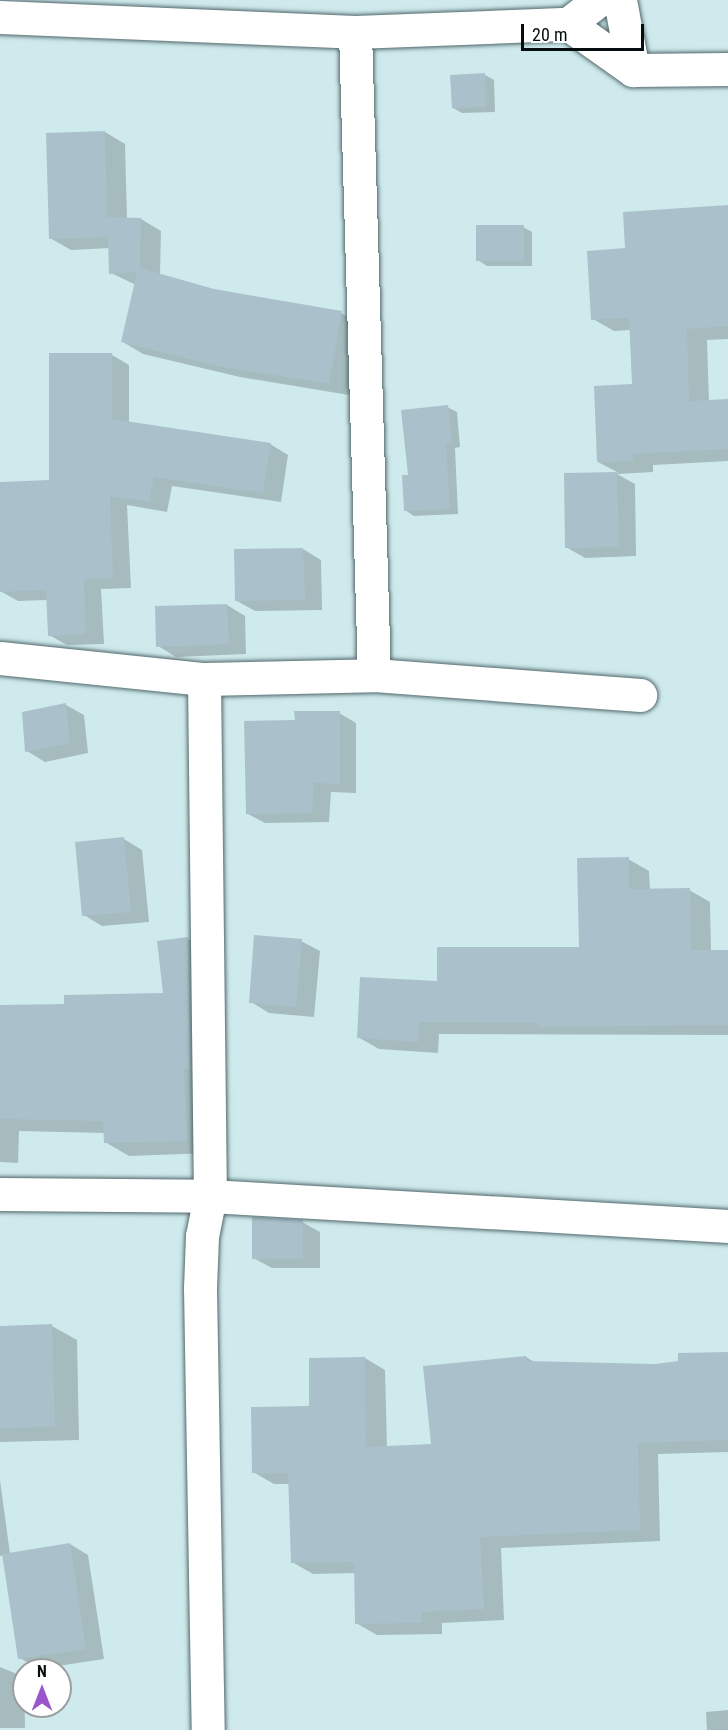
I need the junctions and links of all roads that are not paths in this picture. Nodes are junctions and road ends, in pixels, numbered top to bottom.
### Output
1 (599, 0) edge
2 (620, 0) edge
3 (225, 13) edge
4 (0, 17) edge
5 (568, 24) junction
6 (355, 32) junction
7 (728, 69) edge
8 (633, 70) junction
9 (0, 658) edge
10 (374, 675) junction
11 (204, 679) junction
12 (640, 695) dead end
13 (0, 1194) edge
14 (210, 1196) junction
15 (728, 1226) edge
16 (208, 1730) edge

1 - 5 street
2 - 8 street
3 - 4 street
3 - 6 street
5 - 6 street
5 - 8 street
6 - 10 street
7 - 8 street
9 - 11 street
10 - 11 street
10 - 12 street
11 - 14 street
13 - 14 street
14 - 15 street
14 - 16 street

